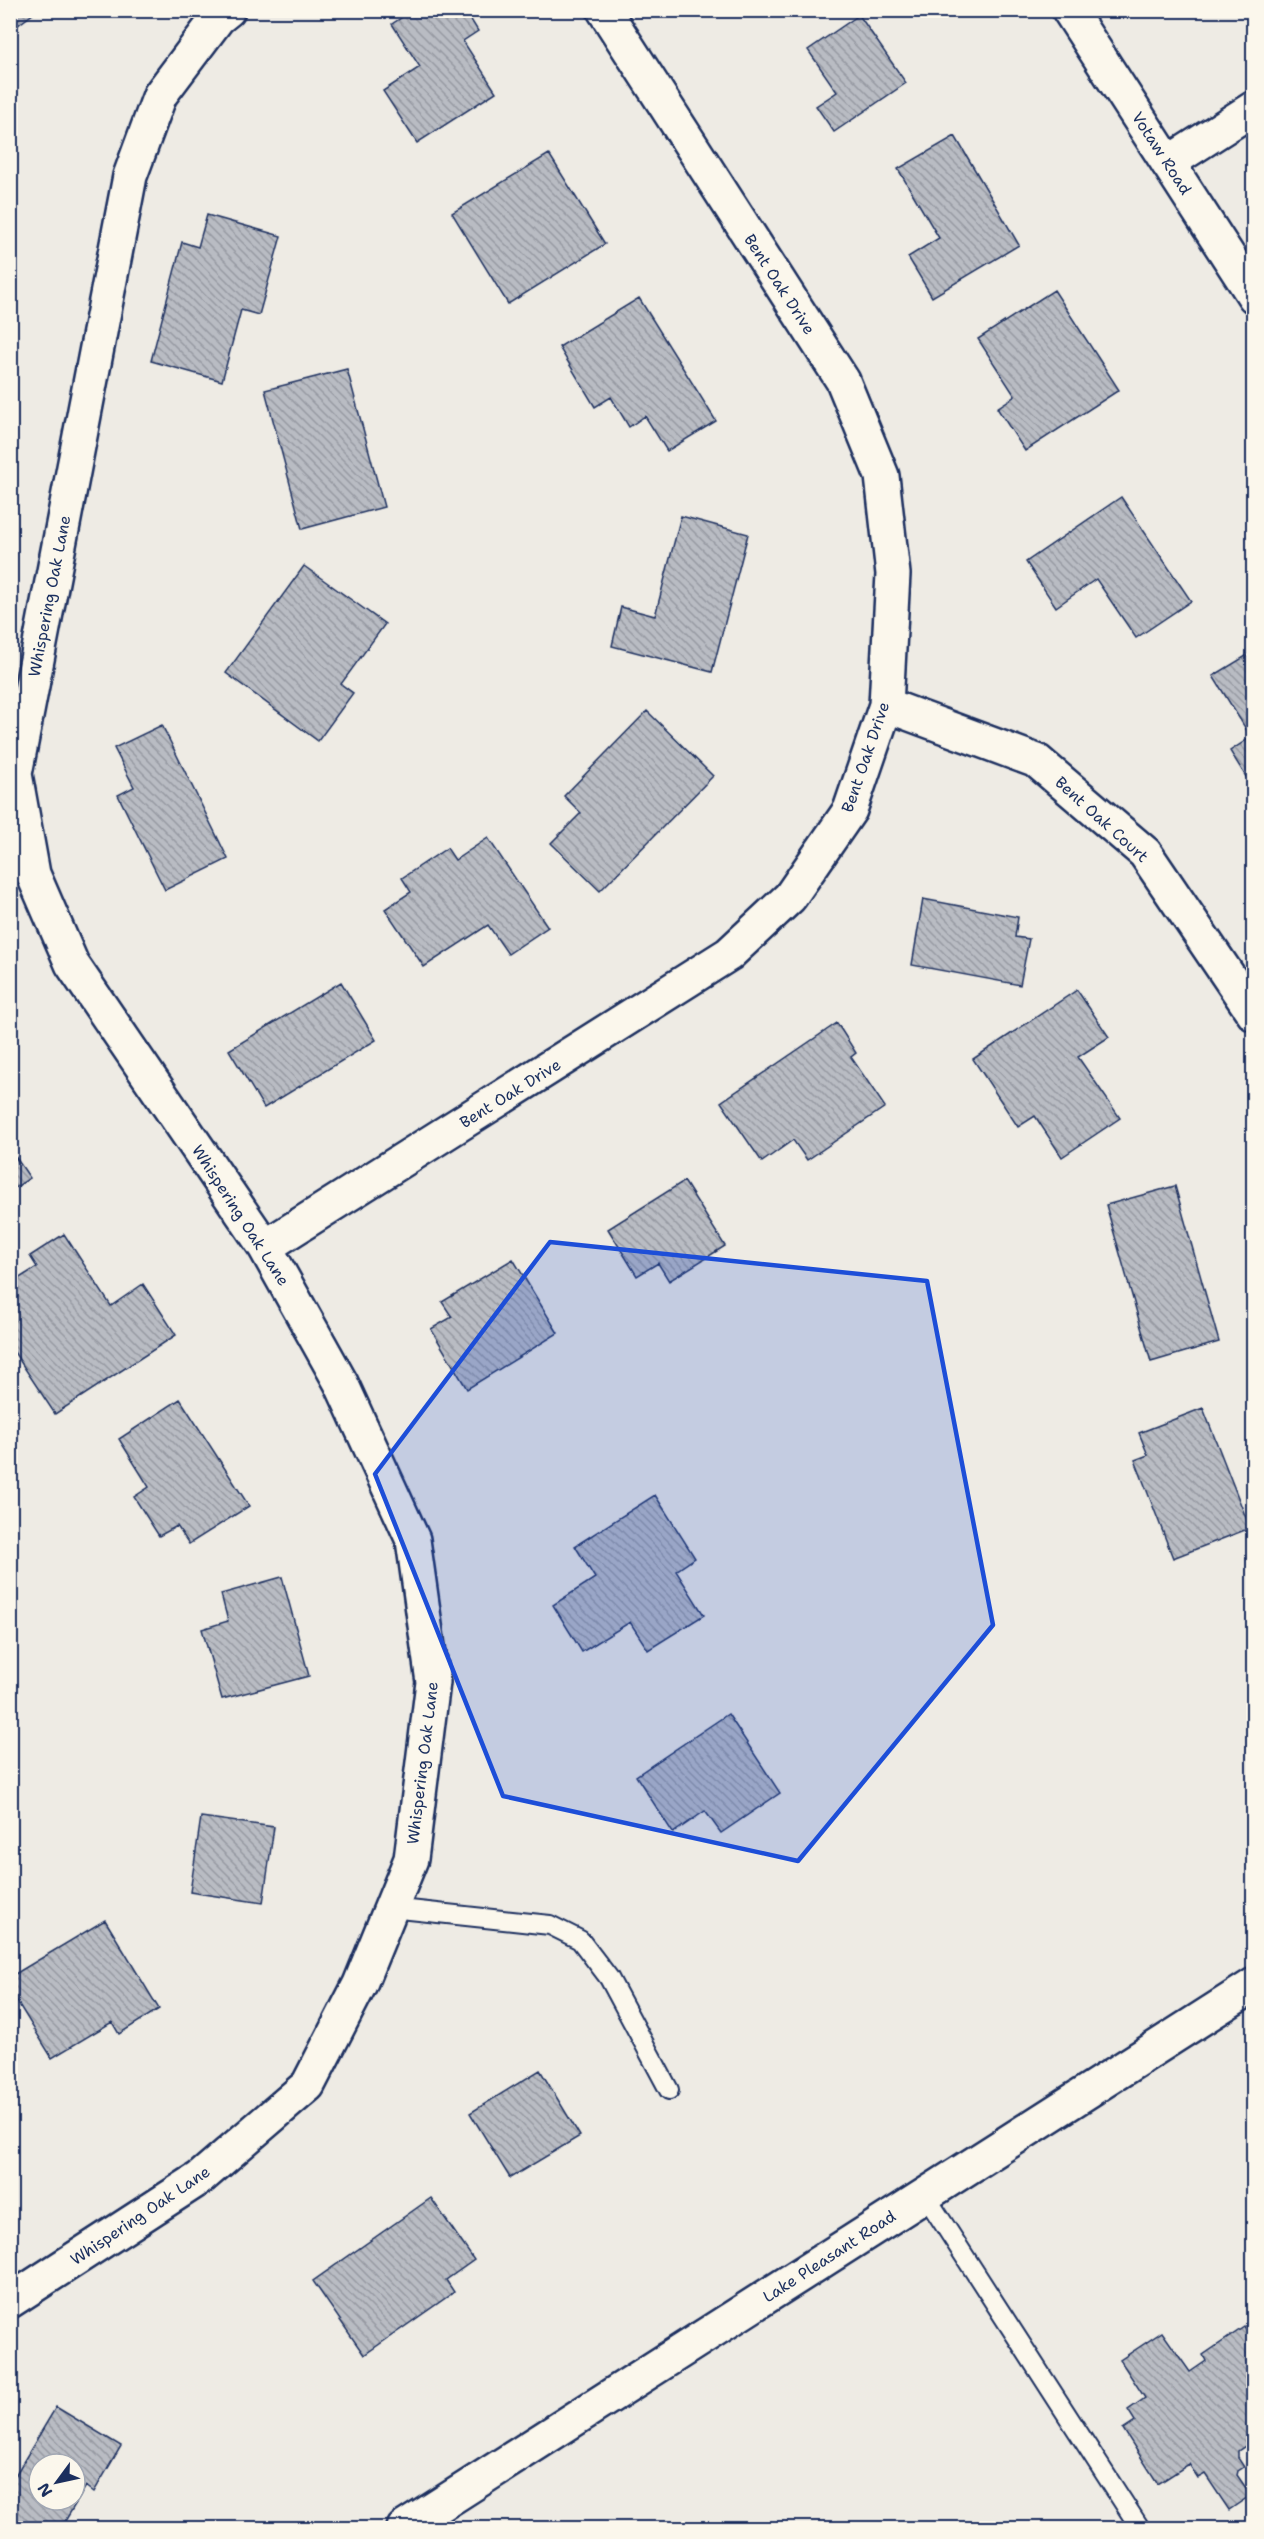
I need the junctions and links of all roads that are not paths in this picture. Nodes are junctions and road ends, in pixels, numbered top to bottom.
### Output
1 (228, 10) edge
2 (604, 10) edge
3 (1069, 10) edge
4 (1254, 108) edge
5 (1168, 163) junction
6 (1254, 296) edge
7 (886, 705) junction
8 (1254, 1014) edge
9 (266, 1247) junction
10 (391, 1908) junction
11 (1254, 1985) edge
12 (669, 2090) dead end
13 (925, 2195) junction
14 (10, 2301) edge
15 (404, 2529) edge
16 (1140, 2529) edge

1 - 9 street, Whispering Oak Lane
2 - 7 street, Bent Oak Drive
3 - 5 street, Votaw Road
4 - 5 street
5 - 6 street, Votaw Road
7 - 8 street, Bent Oak Court
7 - 9 street, Bent Oak Drive
9 - 10 street, Whispering Oak Lane
10 - 12 lane
10 - 14 street, Whispering Oak Lane
11 - 13 street, Lake Pleasant Road
13 - 15 street, Lake Pleasant Road
13 - 16 lane

